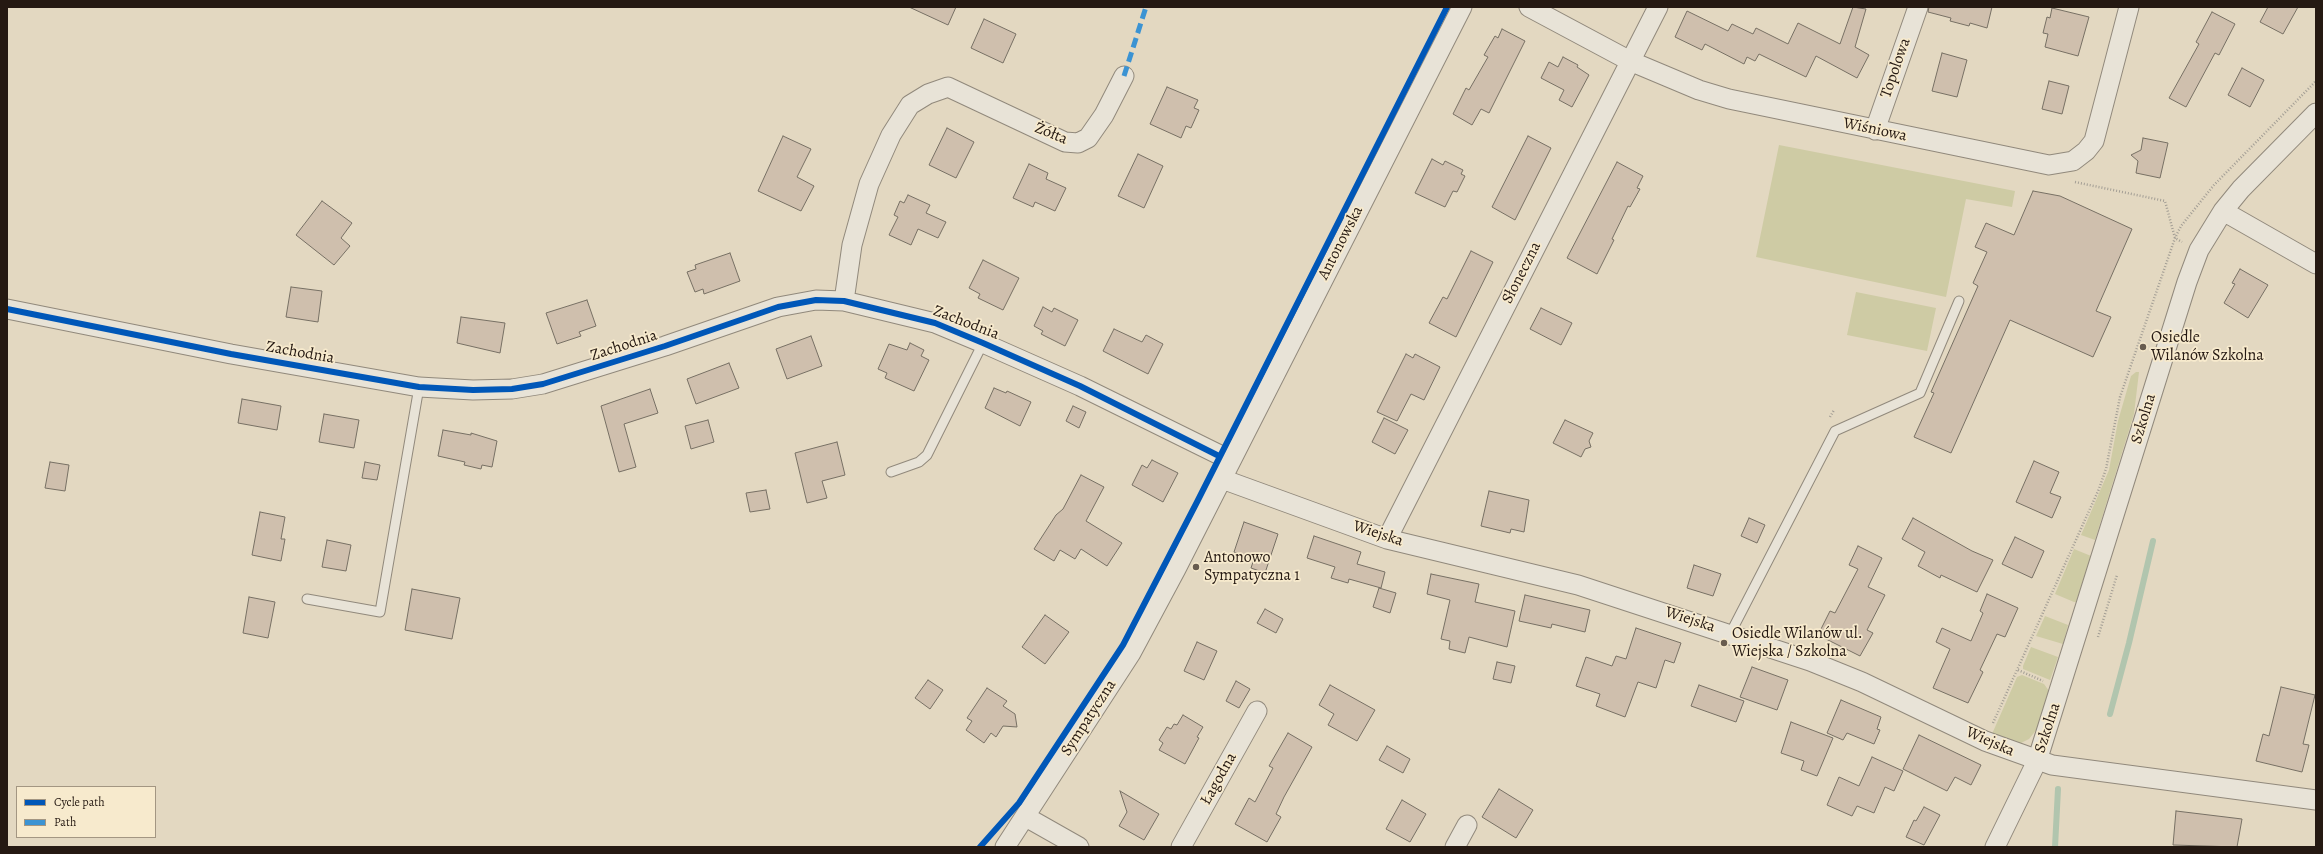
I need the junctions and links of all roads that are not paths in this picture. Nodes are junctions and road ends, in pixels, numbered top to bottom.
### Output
1 (1462, 7) edge
2 (1529, 7) edge
3 (1658, 7) edge
4 (1918, 7) edge
5 (2129, 7) edge
6 (1630, 60) junction
7 (1124, 76) dead end
8 (2316, 113) edge
9 (1875, 130) junction
10 (2223, 211) junction
11 (2316, 264) edge
12 (844, 301) junction
13 (1959, 301) dead end
14 (7, 309) edge
15 (984, 343) junction
16 (419, 387) junction
17 (1230, 460) junction
18 (891, 472) dead end
19 (1222, 479) junction
20 (1387, 539) junction
21 (307, 599) dead end
22 (1730, 634) junction
23 (1257, 711) dead end
24 (2037, 761) junction
25 (2316, 800) edge
26 (1026, 817) junction
27 (1467, 825) dead end
28 (1005, 847) edge
29 (1079, 847) edge
30 (1181, 847) edge
31 (1455, 847) edge
32 (1995, 847) edge

1 - 17 street, Antonowska
2 - 6 street, Wiśniowa
3 - 6 street, Słoneczna
4 - 9 street, Topolowa
5 - 9 street, Wiśniowa
6 - 9 street, Wiśniowa
6 - 20 street, Słoneczna
7 - 12 street, Żółta
8 - 10 street, Szkolna
10 - 11 street
10 - 24 street, Szkolna
12 - 15 street, Zachodnia
12 - 16 street, Zachodnia
13 - 22 lane
14 - 16 street, Zachodnia
15 - 17 street, Zachodnia
15 - 18 lane
16 - 21 lane
17 - 19 street, Antonowska
19 - 20 street, Wiejska
19 - 26 street, Sympatyczna
20 - 22 street, Wiejska
22 - 24 street, Wiejska
23 - 30 street, Łagodna
24 - 25 street, Wiejska
24 - 32 street, Szkolna
26 - 28 street, Sympatyczna
26 - 29 street
27 - 31 street

